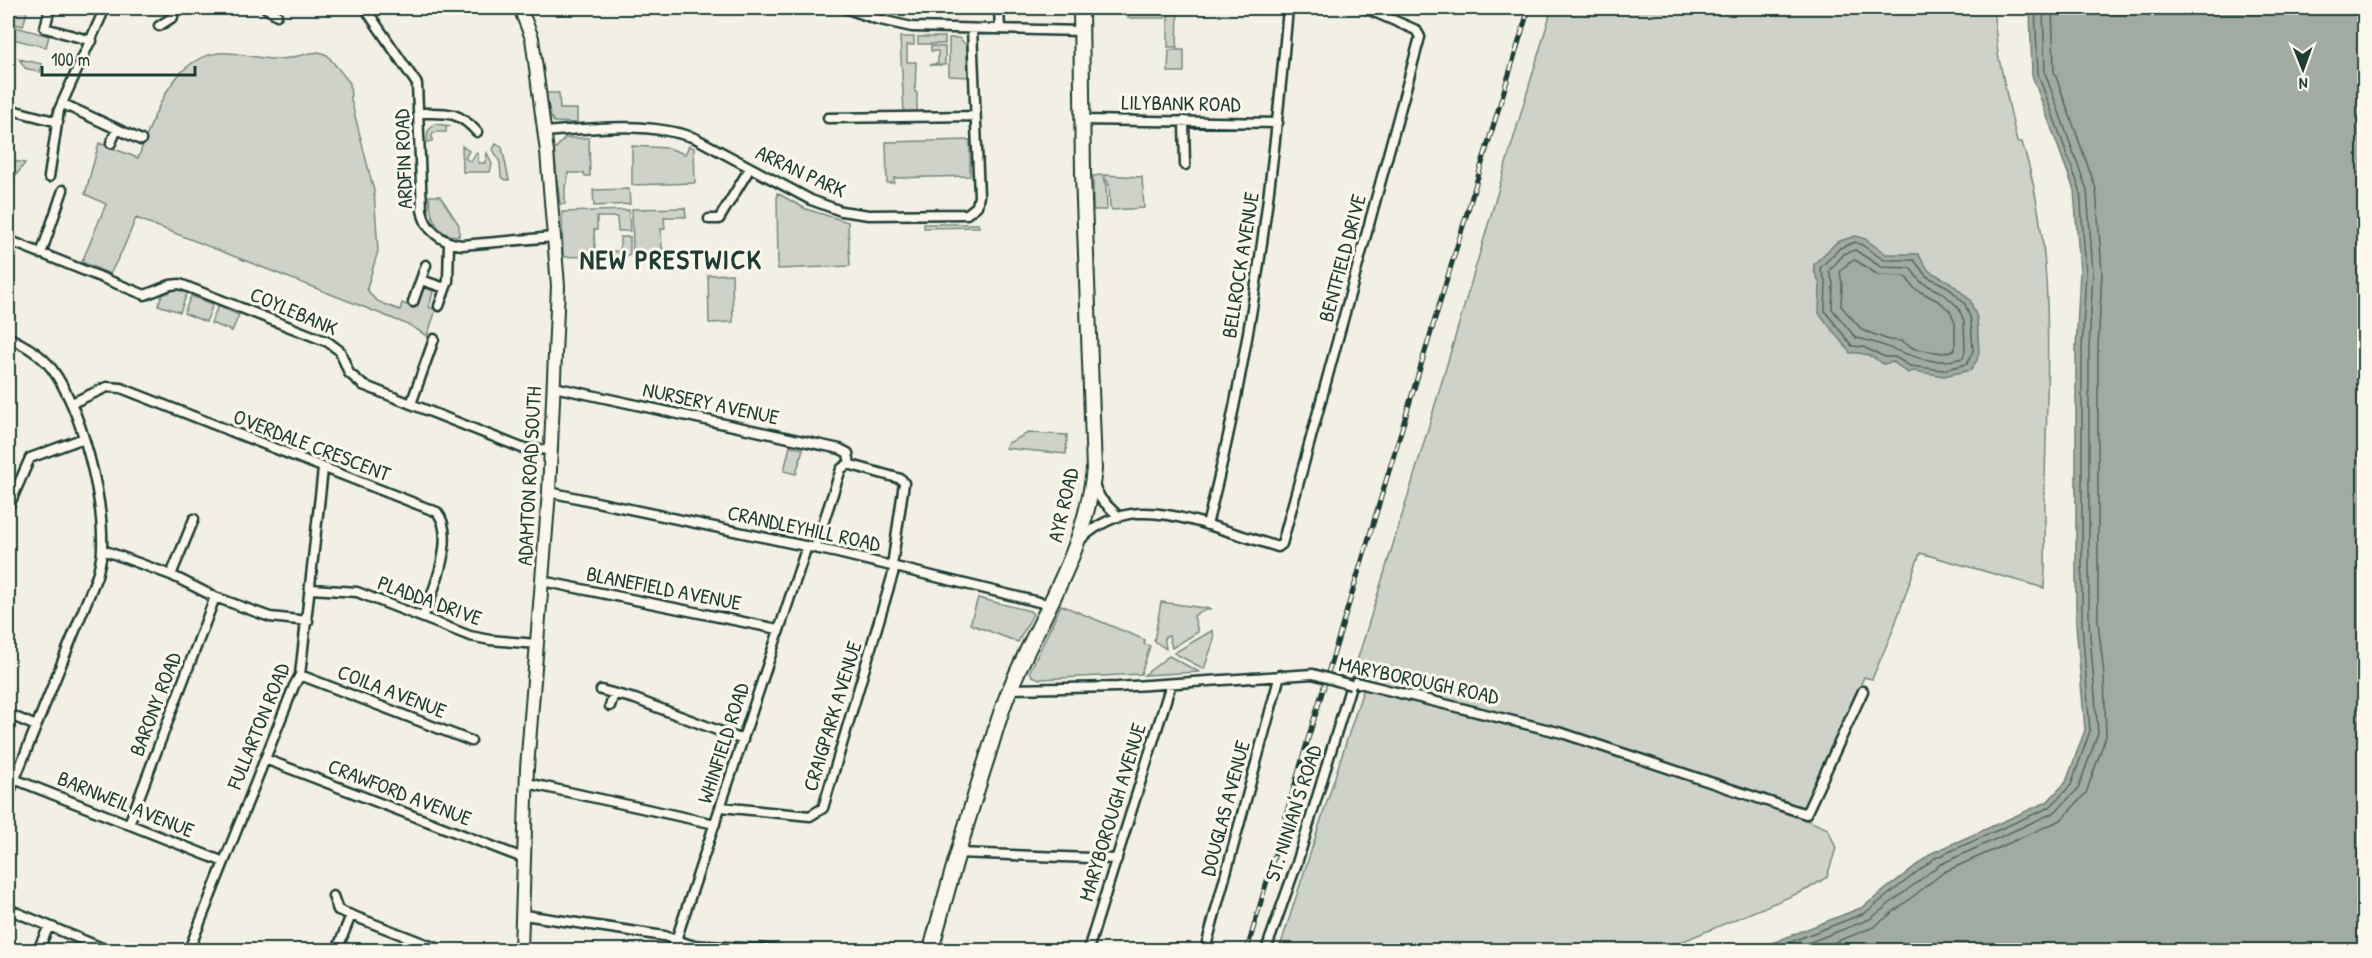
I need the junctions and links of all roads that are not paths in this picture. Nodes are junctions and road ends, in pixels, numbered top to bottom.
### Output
1 (50, 8) edge
2 (105, 8) edge
3 (171, 8) edge
4 (266, 8) edge
5 (365, 8) edge
6 (520, 8) edge
7 (845, 8) edge
8 (999, 8) edge
9 (1081, 8) edge
10 (1287, 8) edge
11 (1365, 8) edge
12 (277, 15) dead end
13 (159, 26) dead end
14 (972, 29) junction
15 (1000, 29) junction
16 (1081, 31) junction
17 (92, 41) junction
18 (63, 104) junction
19 (8, 109) edge
20 (419, 113) junction
21 (974, 116) junction
22 (828, 118) dead end
23 (1082, 120) junction
24 (1184, 121) junction
25 (58, 122) junction
26 (1278, 123) junction
27 (117, 129) junction
28 (477, 132) dead end
29 (544, 132) junction
30 (141, 140) dead end
31 (111, 143) dead end
32 (1185, 165) dead end
33 (750, 168) junction
34 (49, 177) dead end
35 (63, 190) dead end
36 (709, 219) dead end
37 (554, 237) junction
38 (8, 240) edge
39 (449, 243) junction
40 (41, 254) junction
41 (426, 265) dead end
42 (421, 280) junction
43 (445, 288) junction
44 (413, 302) dead end
45 (439, 306) dead end
46 (8, 338) edge
47 (434, 339) dead end
48 (554, 387) junction
49 (72, 403) junction
50 (411, 404) junction
51 (84, 438) junction
52 (552, 450) junction
53 (850, 465) junction
54 (323, 469) junction
55 (1092, 484) junction
56 (549, 492) junction
57 (8, 508) edge
58 (1118, 516) junction
59 (194, 519) dead end
60 (1207, 525) junction
61 (1079, 540) junction
62 (811, 547) junction
63 (103, 550) junction
64 (894, 566) junction
65 (171, 575) junction
66 (542, 581) junction
67 (311, 589) junction
68 (215, 597) junction
69 (1051, 604) junction
70 (423, 617) junction
71 (308, 621) junction
72 (778, 629) junction
73 (537, 644) junction
74 (300, 675) junction
75 (1280, 675) junction
76 (1171, 684) junction
77 (1351, 685) junction
78 (1010, 689) junction
79 (601, 690) dead end
80 (1863, 691) dead end
81 (614, 694) junction
82 (610, 706) dead end
83 (8, 714) edge
84 (36, 726) junction
85 (743, 740) junction
86 (471, 741) dead end
87 (265, 759) junction
88 (14, 779) junction
89 (527, 783) junction
90 (8, 796) edge
91 (721, 807) junction
92 (129, 824) junction
93 (715, 824) junction
94 (957, 854) junction
95 (523, 858) junction
96 (1117, 859) junction
97 (224, 862) junction
98 (333, 896) dead end
99 (8, 909) edge
100 (351, 915) junction
101 (524, 915) junction
102 (48, 926) junction
103 (676, 940) junction
104 (38, 951) edge
105 (107, 951) edge
106 (189, 951) edge
107 (337, 951) edge
108 (441, 951) edge
109 (521, 951) edge
110 (675, 951) edge
111 (779, 951) edge
112 (931, 951) edge
113 (1088, 951) edge
114 (1205, 951) edge
115 (1266, 951) edge

1 - 17 street
2 - 17 street
3 - 13 street
4 - 12 street
5 - 20 street, ARDFIN ROAD
6 - 29 street, ADAMTON ROAD SOUTH
7 - 14 street
8 - 15 street
9 - 16 main road, AYR ROAD
10 - 26 street, BELLROCK AVENUE
11 - 60 street, BENTFIELD DRIVE
14 - 15 street
14 - 21 street, ARRAN PARK
15 - 16 street
16 - 23 main road, AYR ROAD
17 - 18 street
18 - 25 street
18 - 27 street
19 - 25 street
20 - 28 street
20 - 39 street, ARDFIN ROAD
21 - 22 street
21 - 33 street, ARRAN PARK
23 - 24 street, LILYBANK ROAD
23 - 55 main road, AYR ROAD
24 - 26 street, LILYBANK ROAD
24 - 32 street
25 - 34 street
26 - 60 street, BELLROCK AVENUE
27 - 30 street
27 - 31 street
29 - 33 street, ARRAN PARK
29 - 37 street, ADAMTON ROAD SOUTH
33 - 36 street
35 - 40 street
37 - 39 street
37 - 48 street, ADAMTON ROAD SOUTH
38 - 40 street, COYLEBANK
39 - 43 street
40 - 50 street, COYLEBANK
41 - 42 street
42 - 43 street
42 - 44 street
43 - 45 street
46 - 49 street
47 - 50 street
48 - 52 street, ADAMTON ROAD SOUTH
48 - 53 street, NURSERY AVENUE
49 - 51 street
49 - 54 street, OVERDALE CRESCENT
50 - 52 street, COYLEBANK
51 - 57 street
51 - 63 street
52 - 56 street, ADAMTON ROAD SOUTH
53 - 62 street, WHINFIELD ROAD
53 - 64 street, CRAIGPARK AVENUE
54 - 67 street, FULLARTON ROAD
54 - 70 street, OVERDALE CRESCENT
55 - 58 street
55 - 61 main road, AYR ROAD
56 - 62 street, CRANDLEYHILL ROAD
56 - 66 street, ADAMTON ROAD SOUTH
58 - 60 street
58 - 61 street
59 - 65 street
61 - 69 main road, AYR ROAD
62 - 64 street, CRANDLEYHILL ROAD
62 - 72 street, WHINFIELD ROAD
63 - 65 street
63 - 84 street
64 - 69 street, CRANDLEYHILL ROAD
64 - 91 street, CRAIGPARK AVENUE
65 - 68 street
66 - 72 street, BLANEFIELD AVENUE
66 - 73 street, ADAMTON ROAD SOUTH
67 - 70 street, PLADDA DRIVE
67 - 71 street, FULLARTON ROAD
68 - 71 street
68 - 92 street, BARONY ROAD
69 - 78 main road, AYR ROAD
70 - 73 street, PLADDA DRIVE
71 - 74 street, FULLARTON ROAD
72 - 85 street, WHINFIELD ROAD
73 - 89 street, ADAMTON ROAD SOUTH
74 - 86 street, COILA AVENUE
74 - 87 street, FULLARTON ROAD
75 - 76 street, MARYBOROUGH ROAD
75 - 77 street, MARYBOROUGH ROAD, bridge
75 - 114 street, DOUGLAS AVENUE
76 - 78 street, MARYBOROUGH ROAD
76 - 96 street, MARYBOROUGH AVENUE
77 - 80 street, MARYBOROUGH ROAD
77 - 115 street, ST. NINIAN'S ROAD
78 - 94 main road, AYR ROAD
79 - 81 street
81 - 82 street
81 - 85 street
83 - 84 street
84 - 88 street
85 - 91 street, WHINFIELD ROAD
87 - 95 street, CRAWFORD AVENUE
87 - 97 street, FULLARTON ROAD
88 - 90 street
88 - 92 street, BARNWEIL AVENUE
89 - 93 street
89 - 95 street, ADAMTON ROAD SOUTH
91 - 93 street, WHINFIELD ROAD
92 - 97 street, BARNWEIL AVENUE
93 - 103 street, WHINFIELD ROAD
94 - 96 street
94 - 112 main road, AYR ROAD
95 - 101 street, ADAMTON ROAD SOUTH
96 - 113 street, MARYBOROUGH AVENUE
97 - 106 street, FULLARTON ROAD
98 - 100 street
99 - 102 street
100 - 107 street
100 - 108 street
101 - 103 street
101 - 109 street, ADAMTON ROAD SOUTH
102 - 104 street
102 - 105 street
103 - 110 street, WHINFIELD ROAD
103 - 111 street

